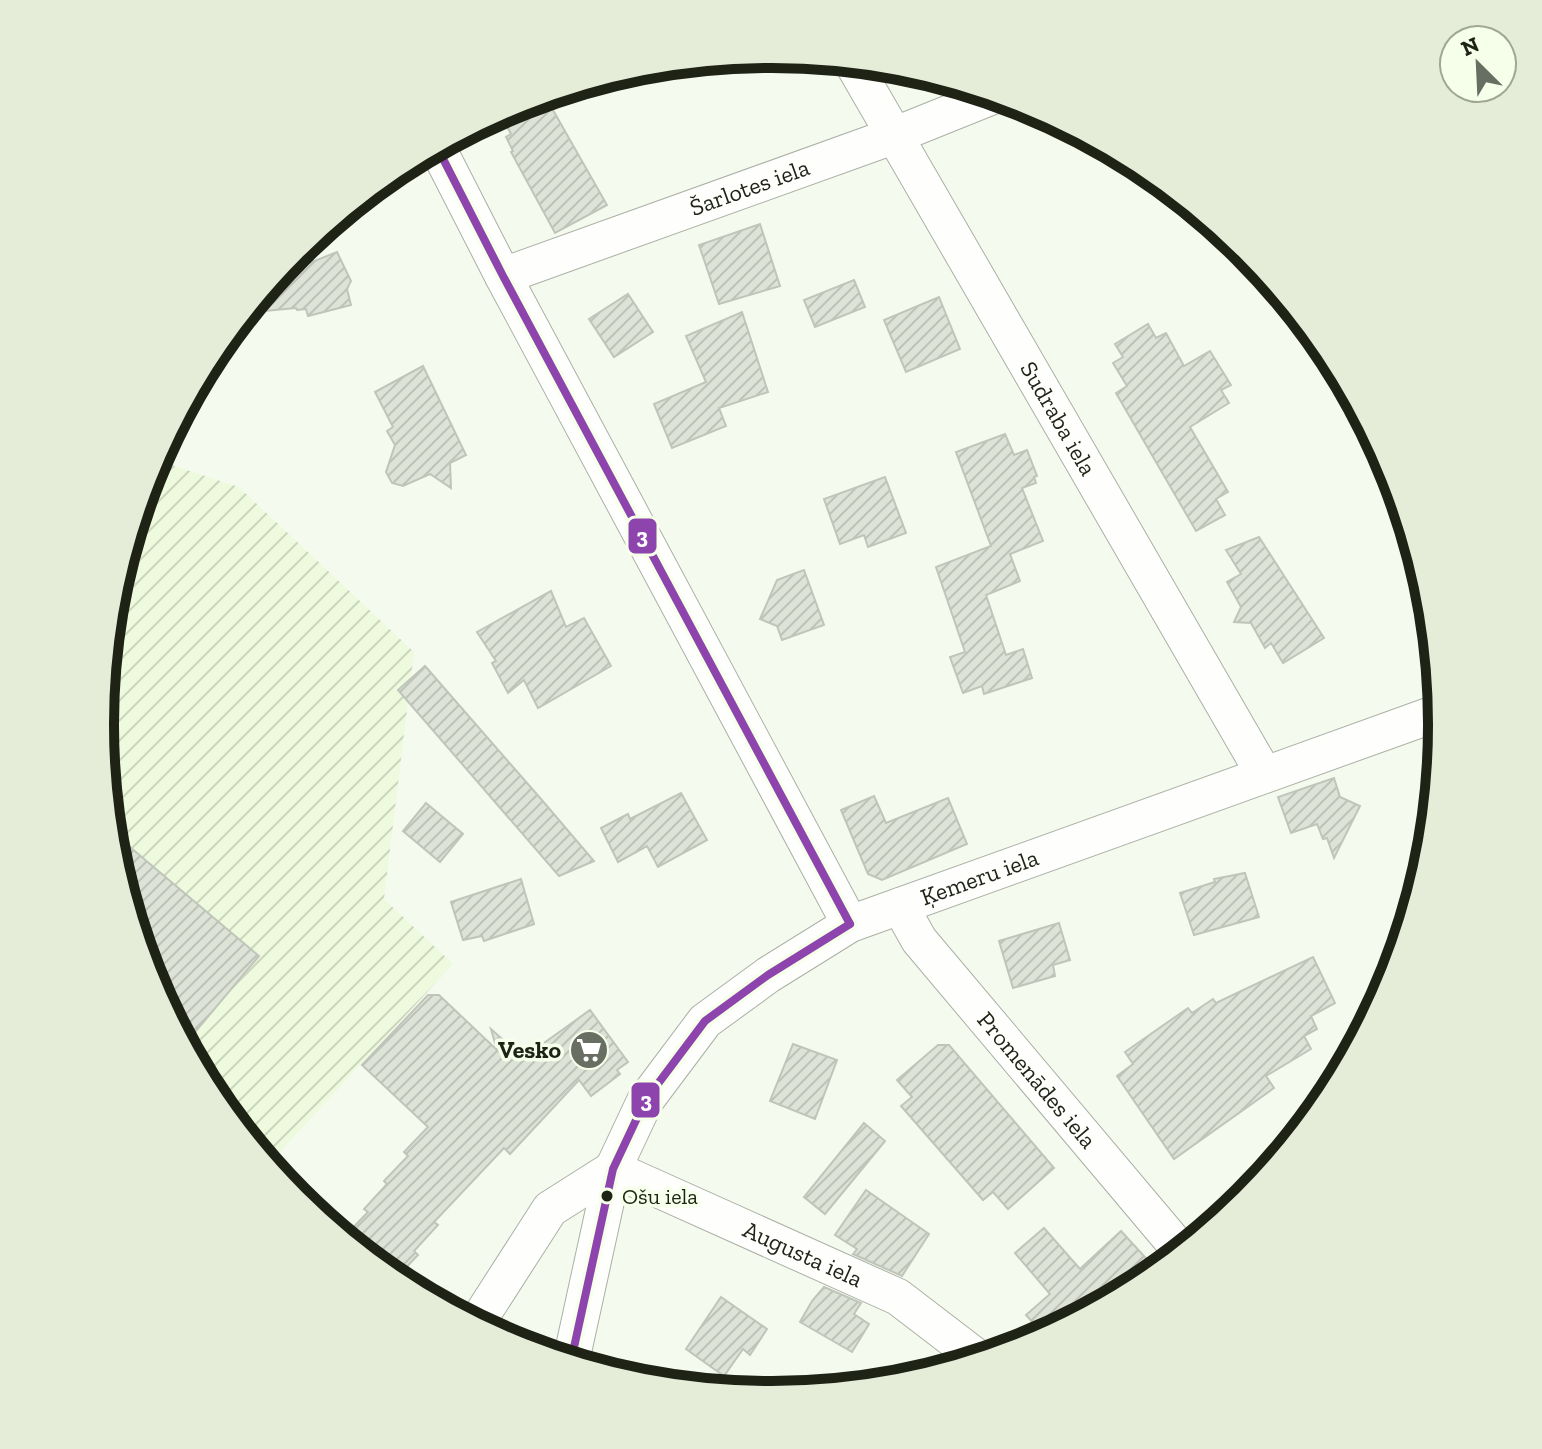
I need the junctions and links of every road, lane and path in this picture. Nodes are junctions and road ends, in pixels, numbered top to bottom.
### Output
1 (859, 74) edge
2 (978, 102) edge
3 (893, 136) junction
4 (442, 157) edge
5 (503, 276) junction
6 (1428, 716) edge
7 (1264, 774) junction
8 (900, 906) junction
9 (850, 924) junction
10 (613, 1169) junction
11 (1174, 1243) edge
12 (483, 1314) edge
13 (573, 1350) edge
14 (968, 1350) edge

1 - 3 street, Sudraba iela
2 - 3 street, Šarlotes iela
3 - 5 street, Šarlotes iela
3 - 7 street, Sudraba iela
4 - 5 street
5 - 9 street
6 - 7 street, Ķemeru iela
7 - 8 street, Ķemeru iela
8 - 9 street, Ķemeru iela
8 - 11 street, Promenādes iela
9 - 10 street, Ķemeru iela
10 - 12 street
10 - 13 street
10 - 14 street, Augusta iela

